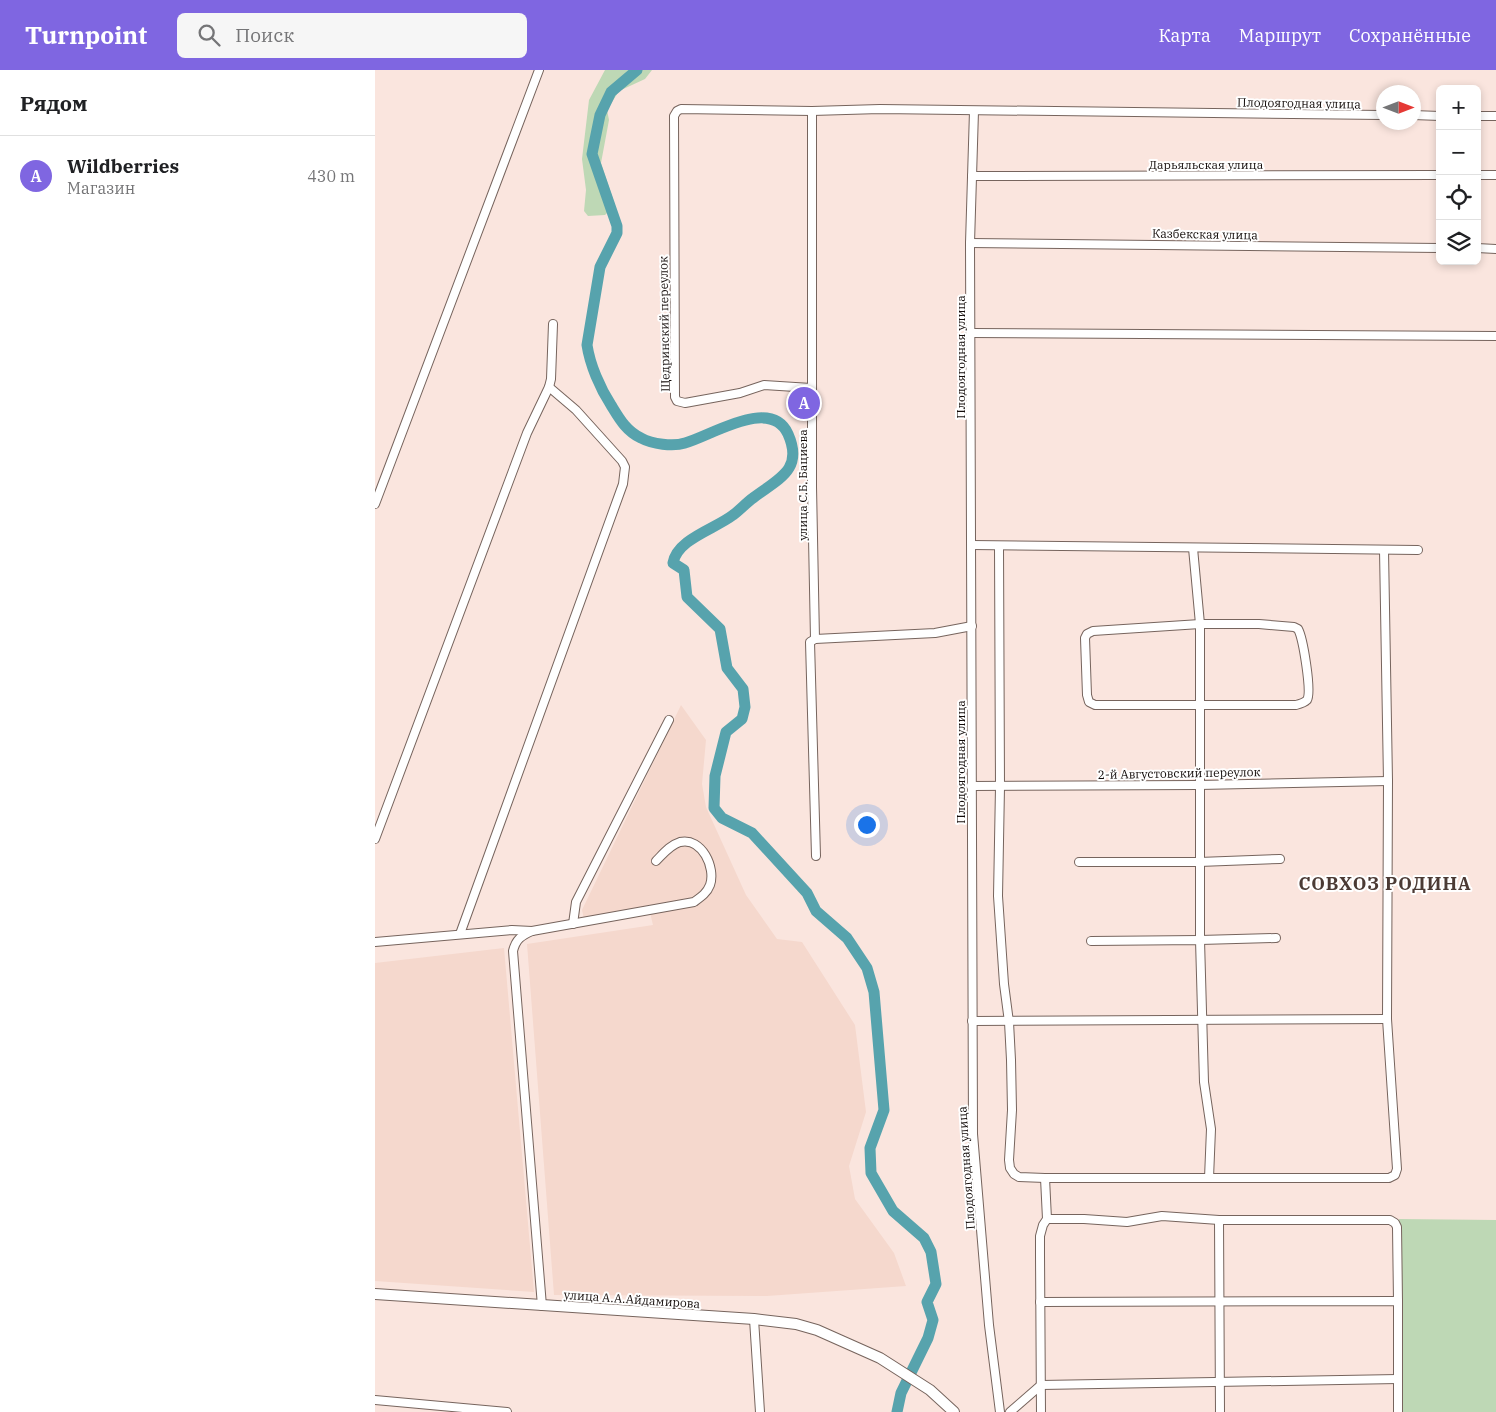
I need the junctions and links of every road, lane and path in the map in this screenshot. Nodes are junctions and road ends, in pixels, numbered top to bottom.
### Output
1 (539, 70) edge
2 (677, 111) joint
3 (813, 111) junction
4 (974, 111) junction
5 (1376, 115) edge
6 (1421, 116) edge
7 (1436, 116) edge
8 (1481, 116) edge
9 (1496, 116) edge
10 (1436, 175) edge
11 (1481, 175) edge
12 (1496, 175) edge
13 (972, 176) junction
14 (970, 243) junction
15 (1436, 248) edge
16 (1481, 248) edge
17 (1496, 248) edge
18 (553, 324) dead end
19 (971, 333) junction
20 (1496, 336) edge
21 (549, 387) junction
22 (811, 388) junction
23 (375, 480) edge
24 (383, 484) junction
25 (375, 504) edge
26 (972, 545) junction
27 (999, 546) junction
28 (1193, 548) junction
29 (1384, 550) junction
30 (1418, 550) dead end
31 (1200, 624) junction
32 (972, 626) junction
33 (815, 639) junction
34 (1200, 705) junction
35 (669, 720) dead end
36 (1388, 781) junction
37 (1199, 785) junction
38 (971, 786) junction
39 (1000, 787) junction
40 (375, 839) edge
41 (816, 856) dead end
42 (1279, 859) dead end
43 (656, 861) dead end
44 (1079, 862) dead end
45 (1199, 862) junction
46 (573, 924) junction
47 (532, 931) junction
48 (460, 934) junction
49 (1277, 938) dead end
50 (1200, 940) junction
51 (1091, 941) dead end
52 (375, 942) edge
53 (1387, 1019) junction
54 (1203, 1021) junction
55 (972, 1022) junction
56 (1009, 1022) junction
57 (1045, 1178) junction
58 (1209, 1178) junction
59 (1047, 1219) junction
60 (1219, 1220) junction
61 (375, 1294) edge
62 (1219, 1301) junction
63 (1398, 1301) junction
64 (1040, 1302) junction
65 (542, 1306) junction
66 (754, 1319) junction
67 (1398, 1379) junction
68 (1219, 1382) junction
69 (1041, 1385) junction
70 (375, 1400) edge
71 (507, 1412) edge
72 (760, 1412) edge
73 (954, 1412) edge
74 (999, 1412) edge
75 (1010, 1412) edge
76 (1041, 1412) edge
77 (1220, 1412) edge
78 (1398, 1412) edge

1 - 24 street
2 - 3 street, Плодоягодная улица
2 - 22 street, Щедринский переулок
3 - 4 street, Плодоягодная улица
3 - 22 street, улица С.Б. Бациева
4 - 5 street, Плодоягодная улица
4 - 13 street, Плодоягодная улица
6 - 7 street
8 - 9 street
10 - 13 street, Дарьяльская улица
11 - 12 street
13 - 14 street, Плодоягодная улица
14 - 15 street, Казбекская улица
14 - 19 street, Плодоягодная улица
16 - 17 street
18 - 21 street
19 - 20 street
19 - 26 street, Плодоягодная улица
21 - 40 street
21 - 48 street
22 - 33 street, улица С.Б. Бациева
23 - 24 street
24 - 25 street
26 - 27 street
26 - 32 street, Плодоягодная улица
27 - 28 street
27 - 39 street
28 - 29 street
28 - 31 street
29 - 30 street
29 - 36 street
31 - 34 street
31 - 34 street
31 - 34 street
32 - 33 street
32 - 38 street, Плодоягодная улица
33 - 41 street, улица С.Б. Бациева
34 - 37 street
35 - 46 street
36 - 37 street, 2-й Августовский переулок
36 - 53 street
37 - 39 street, 2-й Августовский переулок
37 - 45 street
38 - 39 street, 2-й Августовский переулок
38 - 55 street, Плодоягодная улица
39 - 56 street
42 - 45 street
43 - 46 street
44 - 45 street
45 - 50 street
46 - 47 street
47 - 48 street
47 - 65 street
48 - 52 street
49 - 50 street
50 - 51 street
50 - 54 street
53 - 54 street
53 - 58 street
54 - 56 street
54 - 58 street
55 - 56 street
55 - 74 street, Плодоягодная улица
56 - 57 street
57 - 58 street
57 - 59 street
59 - 60 street
59 - 64 street
60 - 62 street
60 - 63 street
61 - 65 main road, улица А.А.Айдамирова
62 - 63 street
62 - 64 street
62 - 68 street
63 - 67 street
64 - 69 street
65 - 66 main road, улица А.А.Айдамирова
66 - 72 street
66 - 73 main road, улица А.А.Айдамирова
67 - 68 street
67 - 78 street
68 - 69 street
68 - 77 street
69 - 75 street
69 - 76 street
70 - 71 street

